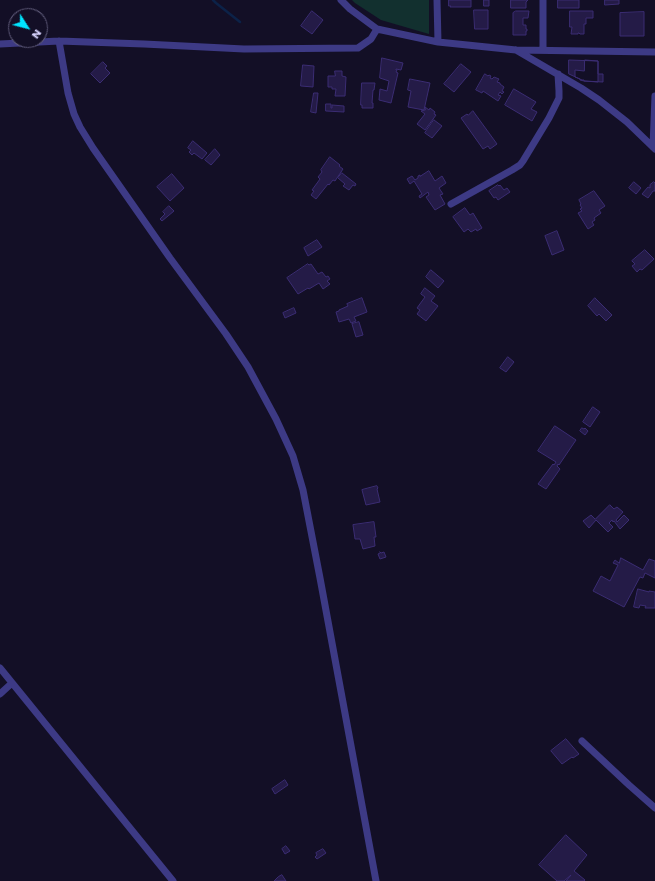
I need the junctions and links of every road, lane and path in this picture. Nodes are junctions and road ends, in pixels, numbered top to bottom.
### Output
1 (341, 0) edge
2 (437, 0) edge
3 (543, 0) edge
4 (377, 29) junction
5 (59, 41) junction
6 (438, 42) junction
7 (0, 44) edge
8 (516, 50) junction
9 (543, 50) junction
10 (655, 52) edge
11 (558, 74) junction
12 (655, 96) edge
13 (654, 148) edge
14 (451, 204) dead end
15 (0, 668) edge
16 (12, 683) junction
17 (0, 694) edge
18 (582, 741) dead end
19 (655, 808) edge
20 (173, 881) edge
21 (376, 881) edge

1 - 4 street
2 - 6 street
3 - 9 street
4 - 5 street
4 - 6 street
5 - 7 street
5 - 21 street
6 - 8 street
8 - 9 street
8 - 11 street
9 - 10 street
11 - 13 street
11 - 14 street
12 - 13 street
15 - 16 street
16 - 17 street
16 - 20 street
18 - 19 street

